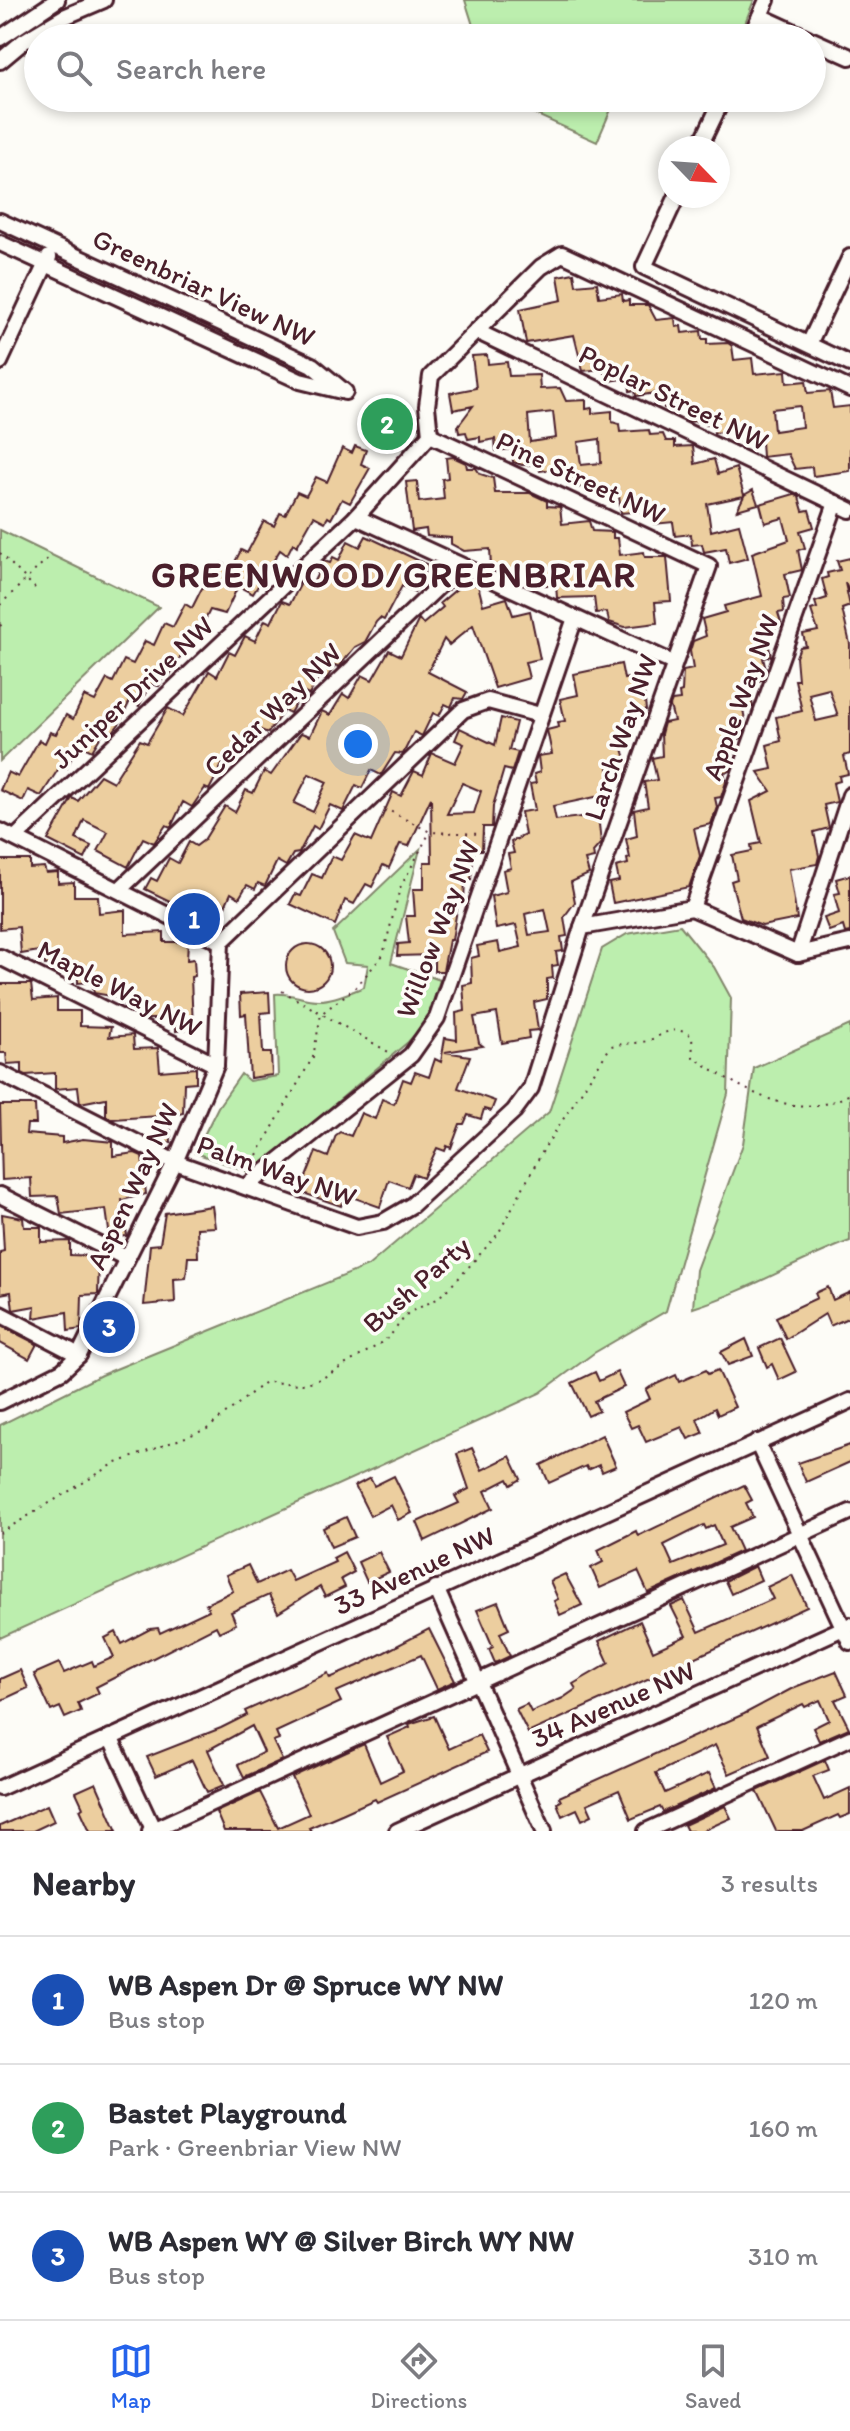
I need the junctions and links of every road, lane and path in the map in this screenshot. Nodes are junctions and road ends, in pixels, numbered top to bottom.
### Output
1 (57, 0) edge
2 (104, 0) edge
3 (768, 0) edge
4 (760, 16) junction
5 (52, 24) edge
6 (756, 24) edge
7 (777, 24) edge
8 (0, 38) edge
9 (24, 41) edge
10 (826, 46) edge
11 (850, 57) edge
12 (0, 61) edge
13 (716, 112) edge
14 (705, 136) edge
15 (671, 208) edge
16 (0, 221) edge
17 (0, 243) edge
18 (54, 246) junction
19 (850, 257) edge
20 (46, 264) junction
21 (476, 331) junction
22 (809, 344) junction
23 (0, 362) edge
24 (850, 364) edge
25 (850, 389) edge
26 (430, 435) junction
27 (843, 506) edge
28 (356, 517) junction
29 (0, 553) edge
30 (50, 556) dead end
31 (460, 566) junction
32 (709, 566) joint
33 (26, 579) junction
34 (35, 588) dead end
35 (0, 605) edge
36 (575, 618) junction
37 (673, 663) junction
38 (540, 715) junction
39 (850, 795) edge
40 (369, 800) junction
41 (0, 831) edge
42 (430, 832) junction
43 (501, 835) junction
44 (16, 837) junction
45 (119, 890) junction
46 (692, 908) junction
47 (582, 927) junction
48 (221, 942) junction
49 (850, 942) edge
50 (798, 954) junction
51 (0, 957) edge
52 (282, 991) dead end
53 (321, 1014) junction
54 (403, 1062) junction
55 (216, 1065) junction
56 (0, 1073) edge
57 (850, 1094) edge
58 (175, 1162) junction
59 (249, 1170) dead end
60 (246, 1187) junction
61 (0, 1195) edge
62 (126, 1258) junction
63 (0, 1314) edge
64 (79, 1355) junction
65 (850, 1401) edge
66 (0, 1402) edge
67 (757, 1442) junction
68 (850, 1512) edge
69 (0, 1533) edge
70 (800, 1535) junction
71 (436, 1588) junction
72 (848, 1632) edge
73 (478, 1681) junction
74 (110, 1737) junction
75 (850, 1738) edge
76 (519, 1776) junction
77 (0, 1788) edge
78 (153, 1830) edge
79 (397, 1831) edge
80 (544, 1831) edge
81 (646, 1831) edge

1 - 8 street
2 - 5 street
3 - 4 street
4 - 6 street
4 - 7 street
9 - 12 street
10 - 11 street
13 - 14 street
15 - 22 street
16 - 18 street, Greenbriar View NW
17 - 20 street, Greenbriar View NW
18 - 20 street
18 - 20 street, Greenbriar View NW
19 - 22 street
20 - 23 street
21 - 25 street
21 - 26 street
21 - 27 street, Poplar Street NW
22 - 24 street
26 - 28 street, Juniper Drive NW
26 - 32 street, Pine Street NW
27 - 46 street, Apple Way NW
28 - 31 street
28 - 44 street, Juniper Drive NW
29 - 33 path
30 - 33 path
31 - 36 street
31 - 45 street, Cedar Way NW
32 - 37 street, Larch Way NW
33 - 34 path
33 - 35 path
36 - 37 street
36 - 38 street, Willow Way NW
37 - 47 street, Larch Way NW
38 - 40 street
38 - 43 street, Willow Way NW
39 - 50 street
40 - 42 path
40 - 48 street
41 - 44 street
42 - 43 path
42 - 53 path
43 - 54 street, Willow Way NW
44 - 45 street
45 - 48 street
46 - 47 street
46 - 50 street
47 - 60 street, Palm Way NW
48 - 55 street, Aspen Way NW
49 - 50 street
51 - 55 street, Maple Way NW
52 - 53 path
53 - 54 path
53 - 59 path
54 - 60 street, Willow Way NW
55 - 58 street, Aspen Way NW
56 - 58 street, Palm Way NW
57 - 69 path, Bush Party
58 - 60 street, Palm Way NW
58 - 62 street, Aspen Way NW
61 - 62 street
62 - 64 street, Aspen Way NW
63 - 64 street
64 - 66 street, Aspen Way NW
65 - 67 street, 33 Avenue NW
67 - 70 street
67 - 71 street, 33 Avenue NW
68 - 70 street
70 - 72 street
70 - 73 street
71 - 73 street
71 - 74 street, 33 Avenue NW
72 - 76 street, 34 Avenue NW
73 - 76 street
73 - 78 street
74 - 77 street, 33 Avenue NW
74 - 78 street
75 - 81 street
76 - 79 street, 34 Avenue NW
76 - 80 street

